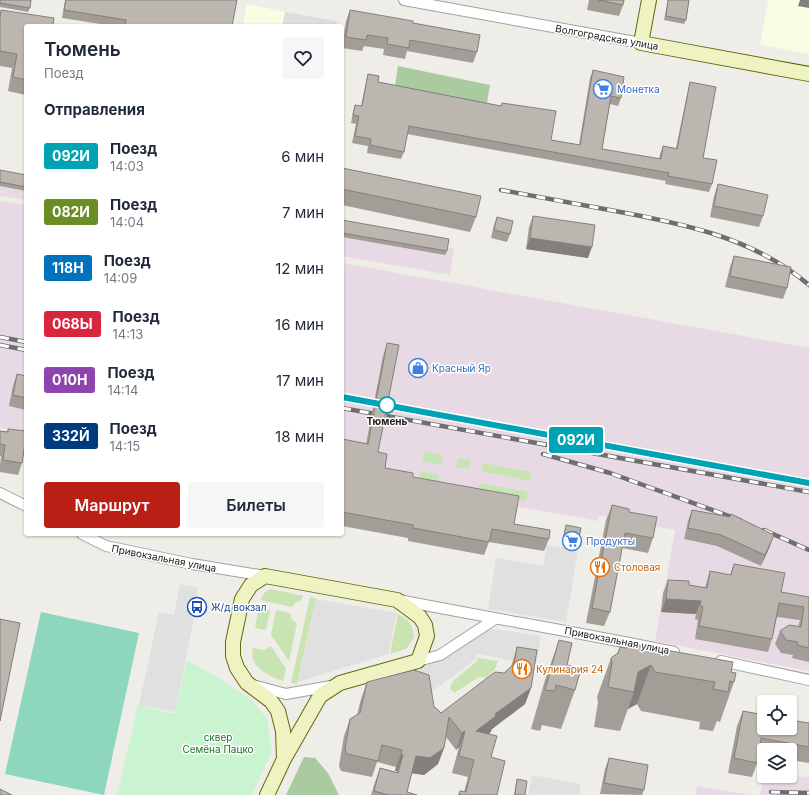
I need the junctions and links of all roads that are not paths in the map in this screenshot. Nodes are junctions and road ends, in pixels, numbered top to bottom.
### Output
1 (404, 0) edge
2 (649, 0) edge
3 (641, 43) junction
4 (809, 74) edge
5 (0, 493) edge
6 (24, 505) edge
7 (86, 536) edge
8 (266, 576) junction
9 (397, 600) junction
10 (495, 619) junction
11 (684, 654) edge
12 (708, 659) edge
13 (418, 661) junction
14 (809, 680) edge
15 (247, 683) junction
16 (340, 683) junction
17 (284, 759) junction
18 (267, 795) edge

1 - 3 street, Волгоградская улица
2 - 3 street
3 - 4 street, Волгоградская улица
5 - 6 street
7 - 8 street, Привокзальная улица
8 - 9 street, Привокзальная улица
8 - 15 street
9 - 10 street, Привокзальная улица
9 - 13 street, Привокзальная улица
10 - 11 street, Привокзальная улица
10 - 13 street
12 - 14 street
13 - 16 street
15 - 16 street
15 - 17 street
16 - 17 street
17 - 18 street

